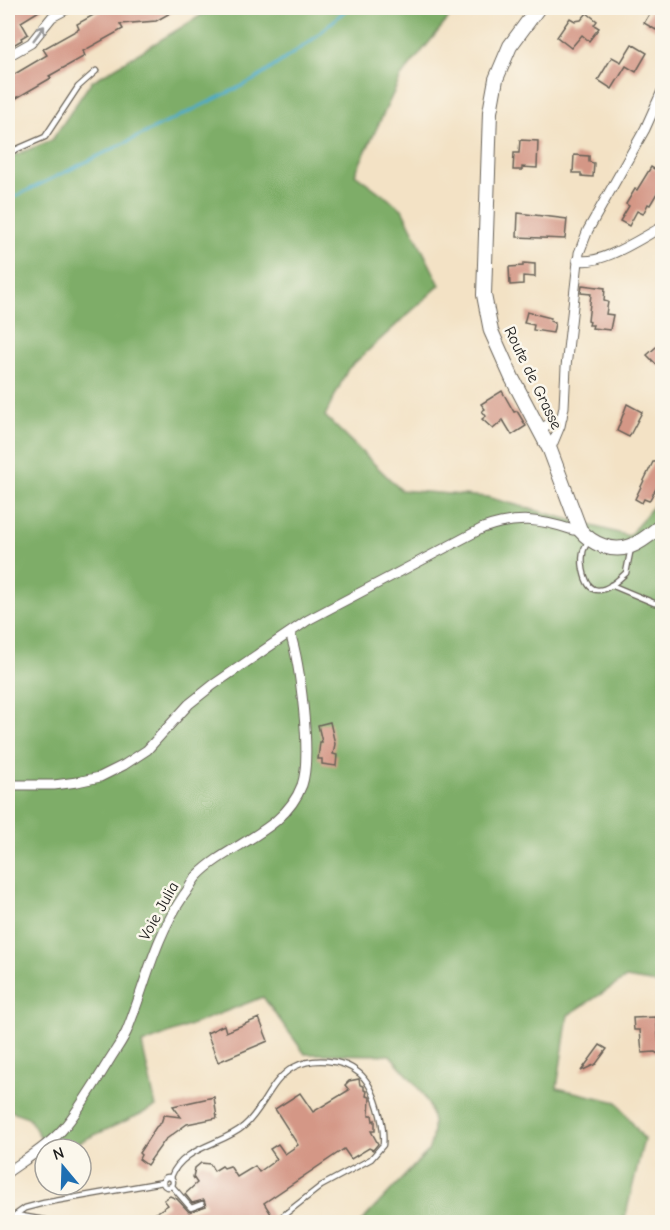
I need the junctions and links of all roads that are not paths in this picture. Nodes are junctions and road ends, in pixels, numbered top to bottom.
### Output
1 (69, 8) edge
2 (538, 8) edge
3 (8, 56) edge
4 (96, 70) dead end
5 (663, 91) edge
6 (8, 153) edge
7 (663, 227) edge
8 (577, 260) junction
9 (562, 417) junction
10 (540, 429) junction
11 (550, 450) junction
12 (663, 525) edge
13 (585, 535) junction
14 (631, 546) junction
15 (611, 585) junction
16 (663, 604) edge
17 (290, 633) junction
18 (8, 785) edge
19 (8, 1172) edge
20 (171, 1177) junction
21 (163, 1182) junction
22 (172, 1186) junction
23 (202, 1204) dead end
24 (16, 1215) junction
25 (8, 1220) edge
26 (55, 1222) edge
27 (275, 1222) edge

3 -> 1 street
2 - 10 main road, Route de Grasse
4 - 6 lane
5 - 8 street
7 - 8 street
8 - 9 street
9 - 10 street
9 - 11 street
10 - 11 main road, Route de Grasse
11 - 13 main road, Route de Grasse
12 - 14 main road
13 - 14 main road
13 - 15 lane
13 - 17 street
14 - 15 lane
15 - 16 lane
17 - 18 street
17 - 19 street, Voie Julia
20 - 21 lane
20 - 22 lane
20 - 27 lane
21 - 22 lane
21 - 24 lane
22 - 23 lane
24 - 25 lane
24 - 26 lane

